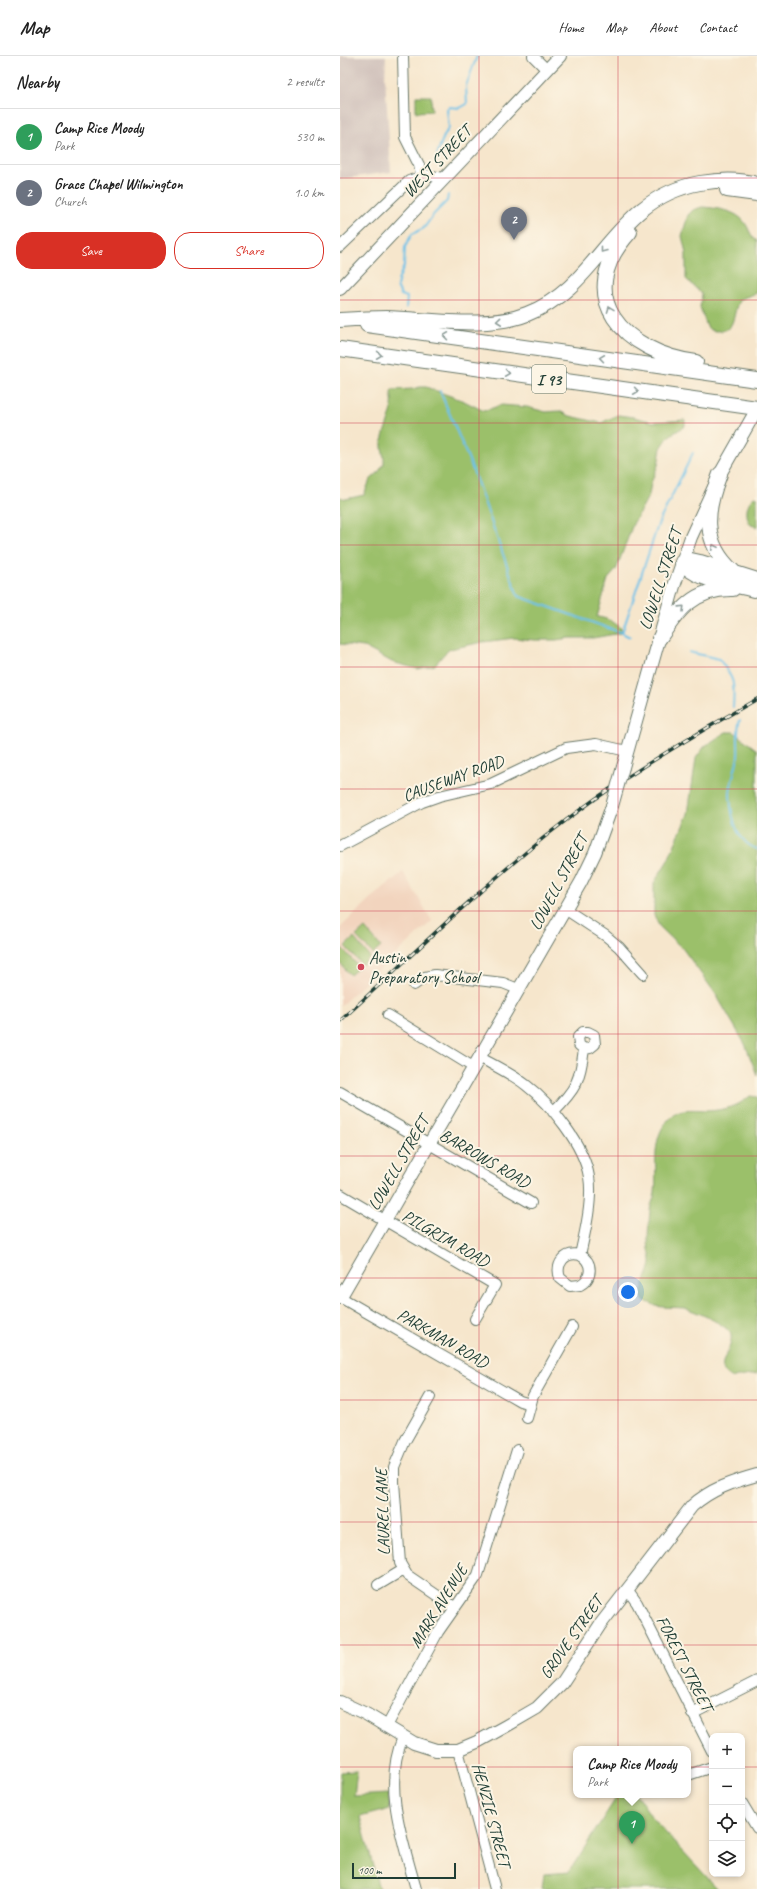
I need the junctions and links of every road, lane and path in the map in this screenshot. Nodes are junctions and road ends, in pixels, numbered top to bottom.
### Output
1 (403, 56) edge
2 (533, 56) edge
3 (560, 56) edge
4 (546, 69) junction
5 (421, 175) junction
6 (444, 178) junction
7 (757, 184) edge
8 (757, 194) edge
9 (340, 247) edge
10 (340, 289) edge
11 (340, 321) edge
12 (340, 350) edge
13 (754, 379) edge
14 (757, 409) edge
15 (720, 474) junction
16 (682, 562) junction
17 (740, 576) junction
18 (756, 586) edge
19 (659, 639) junction
20 (627, 751) junction
21 (340, 846) edge
22 (565, 909) junction
23 (643, 974) dead end
24 (414, 985) dead end
25 (518, 989) junction
26 (388, 1015) dead end
27 (584, 1049) dead end
28 (476, 1062) junction
29 (340, 1092) edge
30 (553, 1112) junction
31 (429, 1144) junction
32 (340, 1194) edge
33 (531, 1202) dead end
34 (384, 1220) junction
35 (580, 1255) dead end
36 (340, 1297) edge
37 (475, 1319) dead end
38 (572, 1328) dead end
39 (430, 1397) dead end
40 (530, 1404) junction
41 (527, 1418) dead end
42 (517, 1450) dead end
43 (757, 1475) edge
44 (403, 1570) junction
45 (378, 1585) dead end
46 (627, 1589) junction
47 (619, 1599) junction
48 (454, 1607) junction
49 (640, 1612) junction
50 (757, 1681) edge
51 (340, 1702) edge
52 (692, 1714) junction
53 (387, 1726) junction
54 (403, 1737) junction
55 (709, 1745) edge
56 (458, 1750) junction
57 (709, 1768) edge
58 (691, 1774) edge
59 (743, 1805) edge
60 (757, 1828) edge
61 (416, 1889) edge
62 (495, 1889) edge

1 - 5 street
2 - 4 street
3 - 4 main road, WEST STREET
4 - 6 main road, WEST STREET
5 - 6 street
5 - 9 street
6 - 10 main road, WEST STREET
7 -> 11 highway
13 -> 8 highway
13 -> 11 highway, I 93
12 -> 14 highway, I 93
14 - 15 main road, LOWELL STREET
15 - 16 main road, LOWELL STREET
17 -> 15 highway
16 - 17 highway
16 - 18 highway
16 - 19 main road, LOWELL STREET
17 - 18 highway
19 -> 18 highway
19 - 20 main road, LOWELL STREET
20 - 21 street, CAUSEWAY ROAD
20 - 22 main road, LOWELL STREET, bridge
22 - 23 street
22 - 25 main road, LOWELL STREET
24 - 25 street
25 - 28 main road, LOWELL STREET
26 - 28 street
27 - 30 street
28 - 30 street
28 - 31 main road, LOWELL STREET
29 - 31 street, BARROWS ROAD
30 - 35 street
31 - 33 street, BARROWS ROAD
31 - 34 main road, LOWELL STREET
32 - 34 street, PILGRIM ROAD
34 - 36 main road, LOWELL STREET
34 - 37 street, PILGRIM ROAD
36 - 40 street, PARKMAN ROAD
38 - 40 street
39 - 44 street, LAUREL LANE
40 - 41 street
42 - 48 street, MARK AVENUE
43 - 46 main road, GROVE STREET
44 - 45 street
44 - 48 street, LAUREL LANE
46 - 47 main road, GROVE STREET
46 - 49 street, FOREST STREET
47 - 49 street, FOREST STREET
47 - 56 main road, GROVE STREET
48 - 53 street, MARK AVENUE
49 - 52 street, FOREST STREET
50 - 52 street
51 - 53 main road, GROVE STREET
52 - 55 street, FOREST STREET
53 - 54 main road, GROVE STREET
54 - 56 main road, GROVE STREET
54 - 61 street
56 - 62 street, HENZIE STREET
57 - 58 street
59 - 60 street

